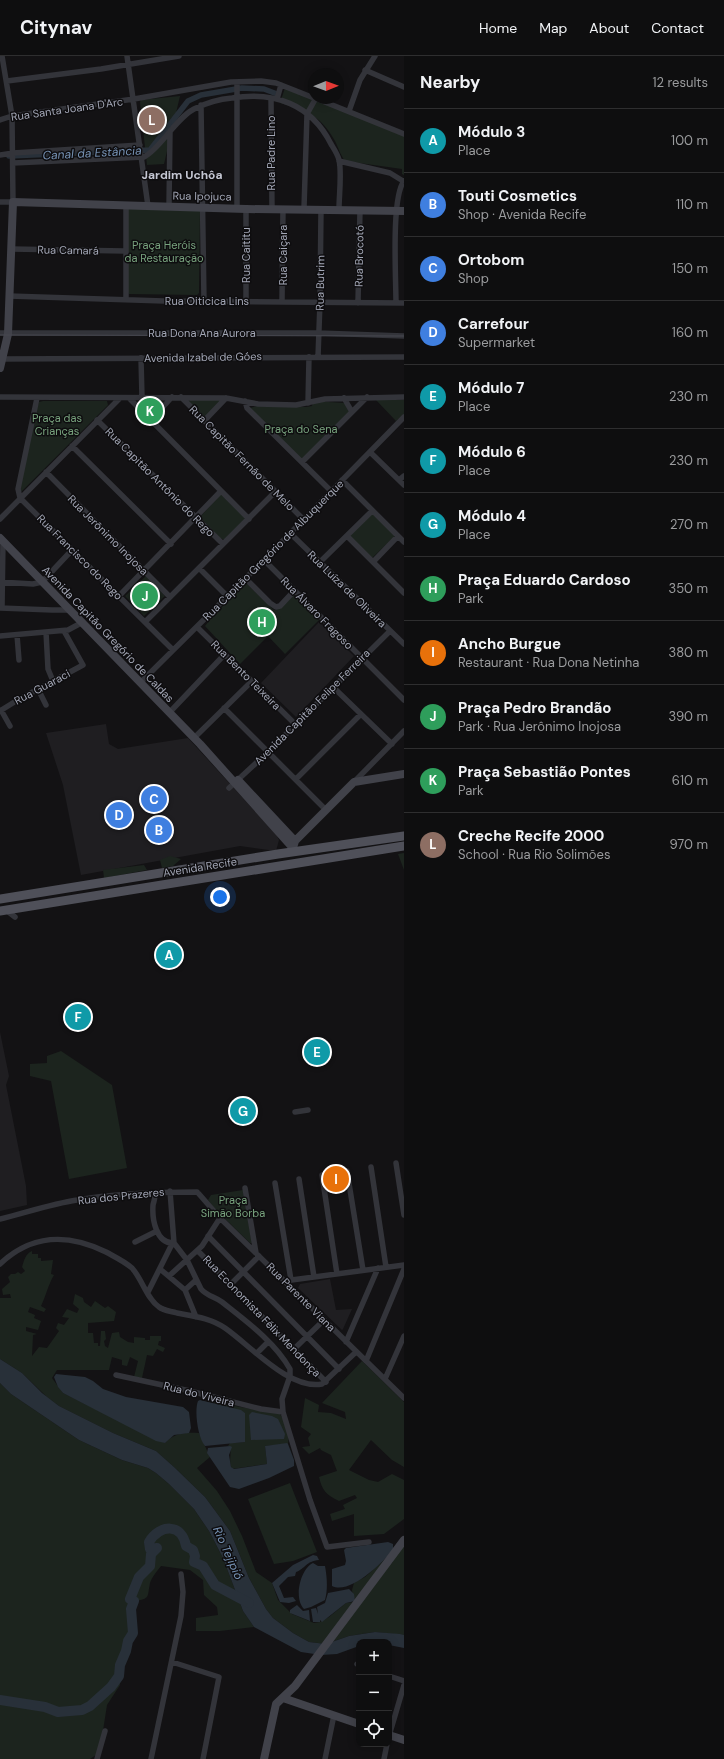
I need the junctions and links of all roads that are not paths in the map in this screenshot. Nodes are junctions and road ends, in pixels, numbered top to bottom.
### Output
1 (2, 56) edge
2 (127, 56) edge
3 (180, 56) edge
4 (375, 56) edge
5 (128, 64) junction
6 (365, 70) junction
7 (7, 81) junction
8 (237, 83) junction
9 (281, 85) junction
10 (404, 87) edge
11 (308, 95) edge
12 (238, 96) junction
13 (274, 98) junction
14 (134, 99) junction
15 (312, 104) edge
16 (331, 104) edge
17 (201, 105) junction
18 (349, 111) junction
19 (307, 114) junction
20 (12, 116) junction
21 (0, 120) edge
22 (170, 131) junction
23 (404, 134) edge
24 (140, 146) junction
25 (14, 153) junction
26 (0, 155) edge
27 (141, 156) junction
28 (339, 161) junction
29 (13, 162) junction
30 (404, 181) edge
31 (0, 202) edge
32 (13, 202) junction
33 (126, 205) junction
34 (148, 206) junction
35 (169, 206) junction
36 (203, 207) junction
37 (237, 208) junction
38 (304, 208) junction
39 (246, 209) junction
40 (272, 209) junction
41 (283, 209) junction
42 (321, 209) junction
43 (339, 209) junction
44 (360, 210) junction
45 (400, 211) edge
46 (11, 249) junction
47 (125, 251) junction
48 (10, 296) junction
49 (126, 300) junction
50 (204, 301) junction
51 (246, 301) junction
52 (282, 301) junction
53 (320, 302) junction
54 (358, 303) junction
55 (396, 303) junction
56 (404, 303) edge
57 (4, 333) edge
58 (318, 333) junction
59 (404, 336) edge
60 (309, 357) junction
61 (318, 357) junction
62 (404, 357) edge
63 (141, 358) junction
64 (2, 359) junction
65 (0, 368) edge
66 (0, 397) edge
67 (172, 397) junction
68 (181, 397) junction
69 (367, 397) junction
70 (36, 398) junction
71 (120, 398) junction
72 (129, 398) junction
73 (142, 398) junction
74 (226, 398) junction
75 (344, 398) junction
76 (404, 398) edge
77 (244, 401) junction
78 (308, 403) junction
79 (352, 412) junction
80 (404, 417) edge
81 (97, 420) junction
82 (151, 420) junction
83 (204, 421) junction
84 (72, 446) junction
85 (370, 452) junction
86 (302, 462) junction
87 (46, 472) junction
88 (404, 476) edge
89 (342, 480) junction
90 (399, 480) junction
91 (404, 485) edge
92 (221, 491) junction
93 (331, 491) junction
94 (275, 492) junction
95 (20, 498) junction
96 (372, 511) junction
97 (197, 517) junction
98 (0, 519) edge
99 (249, 519) junction
100 (303, 519) junction
101 (290, 533) junction
102 (347, 536) junction
103 (398, 536) junction
104 (2, 540) edge
105 (404, 542) edge
106 (171, 544) junction
107 (223, 544) junction
108 (72, 550) junction
109 (264, 560) junction
110 (320, 562) junction
111 (373, 562) junction
112 (199, 568) junction
113 (145, 571) junction
114 (245, 578) junction
115 (1, 582) edge
116 (42, 582) junction
117 (294, 591) junction
118 (404, 593) edge
119 (119, 596) junction
120 (227, 596) junction
121 (170, 597) junction
122 (1, 608) edge
123 (71, 610) junction
124 (83, 622) junction
125 (145, 622) junction
126 (196, 627) junction
127 (64, 631) junction
128 (390, 631) junction
129 (46, 632) junction
130 (18, 635) junction
131 (0, 636) edge
132 (404, 644) edge
133 (173, 650) junction
134 (225, 654) junction
135 (362, 658) junction
136 (19, 660) dead end
137 (53, 681) junction
138 (252, 681) junction
139 (140, 682) junction
140 (332, 687) junction
141 (38, 689) junction
142 (404, 700) edge
143 (46, 705) dead end
144 (224, 708) junction
145 (1, 711) edge
146 (169, 713) junction
147 (360, 714) junction
148 (295, 724) junction
149 (10, 726) dead end
150 (404, 731) edge
151 (197, 741) junction
152 (392, 744) junction
153 (268, 752) junction
154 (404, 774) edge
155 (296, 779) junction
156 (354, 782) junction
157 (235, 787) junction
158 (326, 810) junction
159 (404, 836) edge
160 (283, 837) junction
161 (404, 846) edge
162 (293, 847) junction
163 (278, 854) junction
164 (212, 877) junction
165 (0, 899) edge
166 (3, 910) edge
167 (15, 917) dead end
168 (308, 1110) dead end
169 (295, 1112) dead end
170 (396, 1163) dead end
171 (371, 1167) dead end
172 (347, 1171) dead end
173 (322, 1175) dead end
174 (299, 1179) dead end
175 (275, 1183) dead end
176 (245, 1188) dead end
177 (170, 1191) junction
178 (154, 1193) junction
179 (198, 1193) joint
180 (404, 1215) edge
181 (220, 1218) junction
182 (0, 1219) edge
183 (157, 1231) junction
184 (208, 1236) junction
185 (135, 1242) dead end
186 (174, 1243) junction
187 (198, 1251) junction
188 (257, 1255) junction
189 (187, 1260) junction
190 (0, 1264) edge
191 (404, 1264) edge
192 (386, 1267) junction
193 (378, 1268) junction
194 (160, 1269) junction
195 (404, 1269) edge
196 (363, 1270) junction
197 (243, 1272) junction
198 (337, 1274) junction
199 (169, 1276) junction
200 (314, 1277) junction
201 (196, 1280) junction
202 (288, 1281) junction
203 (230, 1285) junction
204 (185, 1290) junction
205 (148, 1292) junction
206 (196, 1317) junction
207 (324, 1320) junction
208 (307, 1336) junction
209 (404, 1336) edge
210 (268, 1342) junction
211 (346, 1342) junction
212 (294, 1349) junction
213 (356, 1352) junction
214 (257, 1353) junction
215 (366, 1361) junction
216 (339, 1369) junction
217 (116, 1376) dead end
218 (290, 1376) junction
219 (385, 1379) junction
220 (326, 1382) junction
221 (404, 1397) edge
222 (283, 1412) junction
223 (404, 1540) edge
224 (369, 1542) dead end
225 (181, 1574) dead end
226 (172, 1662) junction
227 (392, 1677) edge
228 (404, 1681) edge
229 (404, 1685) edge
230 (283, 1698) junction
231 (334, 1715) junction
232 (356, 1723) edge
233 (392, 1726) edge
234 (105, 1730) dead end
235 (392, 1737) edge
236 (404, 1740) edge
237 (386, 1747) edge
238 (97, 1759) edge
239 (152, 1759) edge
240 (203, 1759) edge
241 (264, 1759) edge
242 (325, 1759) edge
243 (384, 1759) edge

1 - 7 street
2 - 5 street
3 - 5 street
4 - 6 street
5 - 7 street
5 - 14 street
6 - 10 street
6 - 18 street
7 - 20 street
8 - 9 street, Rua Santa Joana D'Arc
8 - 12 street
8 - 14 street, Rua Santa Joana D'Arc
9 - 11 street, Rua Santa Joana D'Arc
9 - 13 street, Rua Padre Lino
12 - 13 street
12 - 17 street
12 - 37 street
13 - 19 street
13 - 40 street, Rua Padre Lino
14 - 20 street, Rua Santa Joana D'Arc
14 - 24 street
15 - 19 street
16 - 18 street, Rua Santa Joana D'Arc
17 - 22 street
17 - 36 street
18 - 23 street, Rua Santa Joana D'Arc
19 - 28 street
19 - 38 street
20 - 21 street, Rua Santa Joana D'Arc
20 - 25 street
22 - 27 street
22 - 35 street
24 - 25 street
24 - 27 street
25 - 26 street
25 - 29 street
27 - 29 street
27 - 34 street
28 - 30 street
28 - 43 street
29 - 32 street
30 - 45 street
31 - 32 street, Rua Ipojuca
32 - 33 main road, Rua Ipojuca
32 - 46 main road
33 - 34 main road, Rua Ipojuca
33 - 47 street
34 - 35 main road, Rua Ipojuca
35 - 36 main road, Rua Ipojuca
36 - 37 main road, Rua Ipojuca
36 - 50 street
37 - 39 main road, Rua Ipojuca
38 - 41 main road, Rua Ipojuca
38 - 42 main road, Rua Ipojuca
39 - 40 main road, Rua Ipojuca
39 - 51 street, Rua Caititu
40 - 41 main road, Rua Ipojuca
41 - 52 street, Rua Caiçara
42 - 43 main road, Rua Ipojuca
42 - 53 street, Rua Butrim
43 - 44 main road, Rua Ipojuca
44 - 45 main road, Rua Ipojuca
44 - 54 street, Rua Brocotó
45 - 55 street
46 - 47 street, Rua Camará
46 - 48 main road
47 - 49 street
48 - 49 street, Rua Oiticica Lins
48 - 57 main road
49 - 50 street, Rua Oiticica Lins
50 - 51 street, Rua Oiticica Lins
51 - 52 street, Rua Oiticica Lins
52 - 53 street, Rua Oiticica Lins
53 - 54 street, Rua Oiticica Lins
53 - 58 street, Rua Butrim
54 - 55 street, Rua Oiticica Lins
55 - 56 street, Rua Oiticica Lins
57 - 58 street, Rua Dona Ana Aurora
57 - 64 main road
58 - 59 street, Rua Dona Ana Aurora
58 - 61 street, Rua Butrim
60 - 61 street, Avenida Izabel de Góes
60 - 63 street, Avenida Izabel de Góes
60 - 78 street
61 - 62 street, Avenida Izabel de Góes
63 - 64 street, Avenida Izabel de Góes
63 - 73 street
64 - 65 main road
66 - 70 street
67 - 68 street
67 - 73 street
67 - 82 street
68 - 74 street
68 - 83 street, Rua Capitão Fernão de Melo
69 - 75 street
69 - 76 street
69 - 79 street
70 - 71 street
70 - 95 street
71 - 72 street
71 - 81 street
72 - 73 street
72 - 82 street
74 - 77 street
74 - 83 street
75 - 78 street
75 - 79 street
77 - 78 street
77 - 86 street
79 - 86 street
80 - 85 street, Rua Capitão Gregório de Albuquerque
81 - 84 street
81 - 97 street, Rua Capitão Antônio do Rego
82 - 92 street
83 - 94 street, Rua Capitão Fernão de Melo
84 - 87 street
84 - 106 street
85 - 89 street, Rua Capitão Gregório de Albuquerque
85 - 90 street
86 - 93 street
87 - 95 street
87 - 113 street, Rua Jerônimo Inojosa
88 - 90 street
89 - 93 street, Rua Capitão Gregório de Albuquerque
89 - 96 street
90 - 91 street
92 - 97 street
92 - 99 street
93 - 100 street, Rua Capitão Gregório de Albuquerque
94 - 99 street
94 - 100 street, Rua Capitão Fernão de Melo
95 - 98 street
95 - 108 street, Rua Francisco do Rego
96 - 102 street
96 - 103 street
97 - 106 street
97 - 107 street, Rua Capitão Antônio do Rego
99 - 107 street
100 - 101 street, Rua Capitão Gregório de Albuquerque
101 - 109 street, Rua Capitão Gregório de Albuquerque
101 - 110 street, Rua Luíza de Oliveira
102 - 110 street
102 - 111 street
103 - 105 street
103 - 111 street
104 - 115 street
104 - 116 main road, Avenida Capitão Gregório de Caldas
106 - 113 street
107 - 112 street
108 - 116 street
108 - 119 street, Rua Francisco do Rego
109 - 114 street, Rua Capitão Gregório de Albuquerque
109 - 117 street, Rua Álvaro Fragoso
110 - 128 street, Rua Luíza de Oliveira
111 - 118 street
112 - 120 street
112 - 121 street
113 - 119 street
113 - 121 street, Rua Jerônimo Inojosa
114 - 117 street
114 - 120 street, Rua Capitão Gregório de Albuquerque
115 - 116 street
115 - 122 street
116 - 123 main road, Avenida Capitão Gregório de Caldas
117 - 135 street, Rua Álvaro Fragoso
119 - 125 street, Rua Francisco do Rego
120 - 126 street, Rua Capitão Gregório de Albuquerque
121 - 125 street
122 - 123 street
123 - 124 main road, Avenida Capitão Gregório de Caldas
124 - 127 street
124 - 139 main road, Avenida Capitão Gregório de Caldas
125 - 133 street, Rua Francisco do Rego
126 - 133 street, Rua Capitão Gregório de Albuquerque
126 - 134 street, Rua Bento Teixeira
127 - 129 street
127 - 137 street, Rua Guaraci
128 - 132 street, Rua Luíza de Oliveira
128 - 135 street, Avenida Capitão Felipe Ferreira
129 - 130 street
129 - 137 street
130 - 131 street
130 - 136 street
133 - 139 street, Rua Capitão Gregório de Albuquerque
134 - 138 street, Rua Bento Teixeira
134 - 146 street
135 - 140 street, Avenida Capitão Felipe Ferreira
135 - 142 street, Rua Álvaro Fragoso
137 - 141 street, Rua Guaraci
138 - 144 street
138 - 148 street, Rua Bento Teixeira
139 - 146 main road, Avenida Capitão Gregório de Caldas
140 - 147 street
140 - 148 street, Avenida Capitão Felipe Ferreira
141 - 143 street
141 - 145 street, Rua Guaraci
144 - 151 street
144 - 153 street
145 - 149 street
146 - 151 main road, Avenida Capitão Gregório de Caldas
147 - 152 street
147 - 155 street
148 - 153 street, Avenida Capitão Felipe Ferreira
150 - 152 street
151 - 157 main road, Avenida Capitão Gregório de Caldas
152 - 156 street
153 - 155 street
153 - 157 street, Avenida Capitão Felipe Ferreira
154 - 156 main road
155 - 158 street
156 - 158 main road
157 - 160 main road, Avenida Capitão Gregório de Caldas
157 - 162 main road, Avenida Capitão Gregório de Caldas
158 - 162 main road
159 - 162 main road, Avenida Recife
160 - 162 main road, Avenida Capitão Gregório de Caldas
160 - 163 main road
161 - 164 main road, Avenida Recife
162 - 163 main road, Avenida Recife
162 - 164 main road
163 - 165 main road, Avenida Recife
164 - 166 main road, Avenida Recife
166 - 167 street
168 - 169 street
170 - 180 street
171 - 192 street
172 - 196 street
173 - 198 street
174 - 200 street
175 - 202 street
176 - 188 street
177 - 178 street, Rua dos Prazeres
177 - 179 street, Rua dos Prazeres
177 - 186 street
178 - 182 street, Rua dos Prazeres
178 - 183 street
179 - 181 street, Rua Parente Viana
181 - 184 street
181 - 188 street, Rua Parente Viana
183 - 185 street
183 - 186 street
184 - 187 street
184 - 197 street
186 - 189 street
186 - 194 street
187 - 189 street
187 - 203 street, Rua Economista Félix Mendonça
188 - 197 street
188 - 202 street, Rua Parente Viana
189 - 199 street
189 - 201 street
190 - 205 street
191 - 192 street
192 - 193 street
193 - 196 street
193 - 211 street
194 - 199 street
194 - 205 street
195 - 215 street
196 - 198 street
197 - 203 street
197 - 208 street
198 - 200 street
199 - 204 street
200 - 202 street
201 - 204 street
201 - 210 street
202 - 207 street, Rua Parente Viana
203 - 212 street, Rua Economista Félix Mendonça
204 - 206 street
205 - 206 street
206 - 214 street
207 - 208 street
207 - 211 street, Rua Parente Viana
208 - 212 street
208 - 216 street
209 - 219 street
210 - 214 street
210 - 218 street
211 - 213 street, Rua Parente Viana
212 - 220 street, Rua Economista Félix Mendonça
213 - 215 street, Rua Parente Viana
213 - 216 street
214 - 218 street
215 - 219 street, Rua Parente Viana
216 - 220 street
217 - 222 street, Rua do Viveira
218 - 220 street
218 - 222 street
219 - 221 street, Rua Parente Viana
222 - 224 street
223 - 230 main road
225 - 226 street
226 - 239 street
226 - 240 street
227 - 228 street
229 - 233 street
230 - 231 main road
230 - 241 main road
231 - 232 main road
231 - 242 street
234 - 238 street
235 - 236 main road
237 - 243 street

